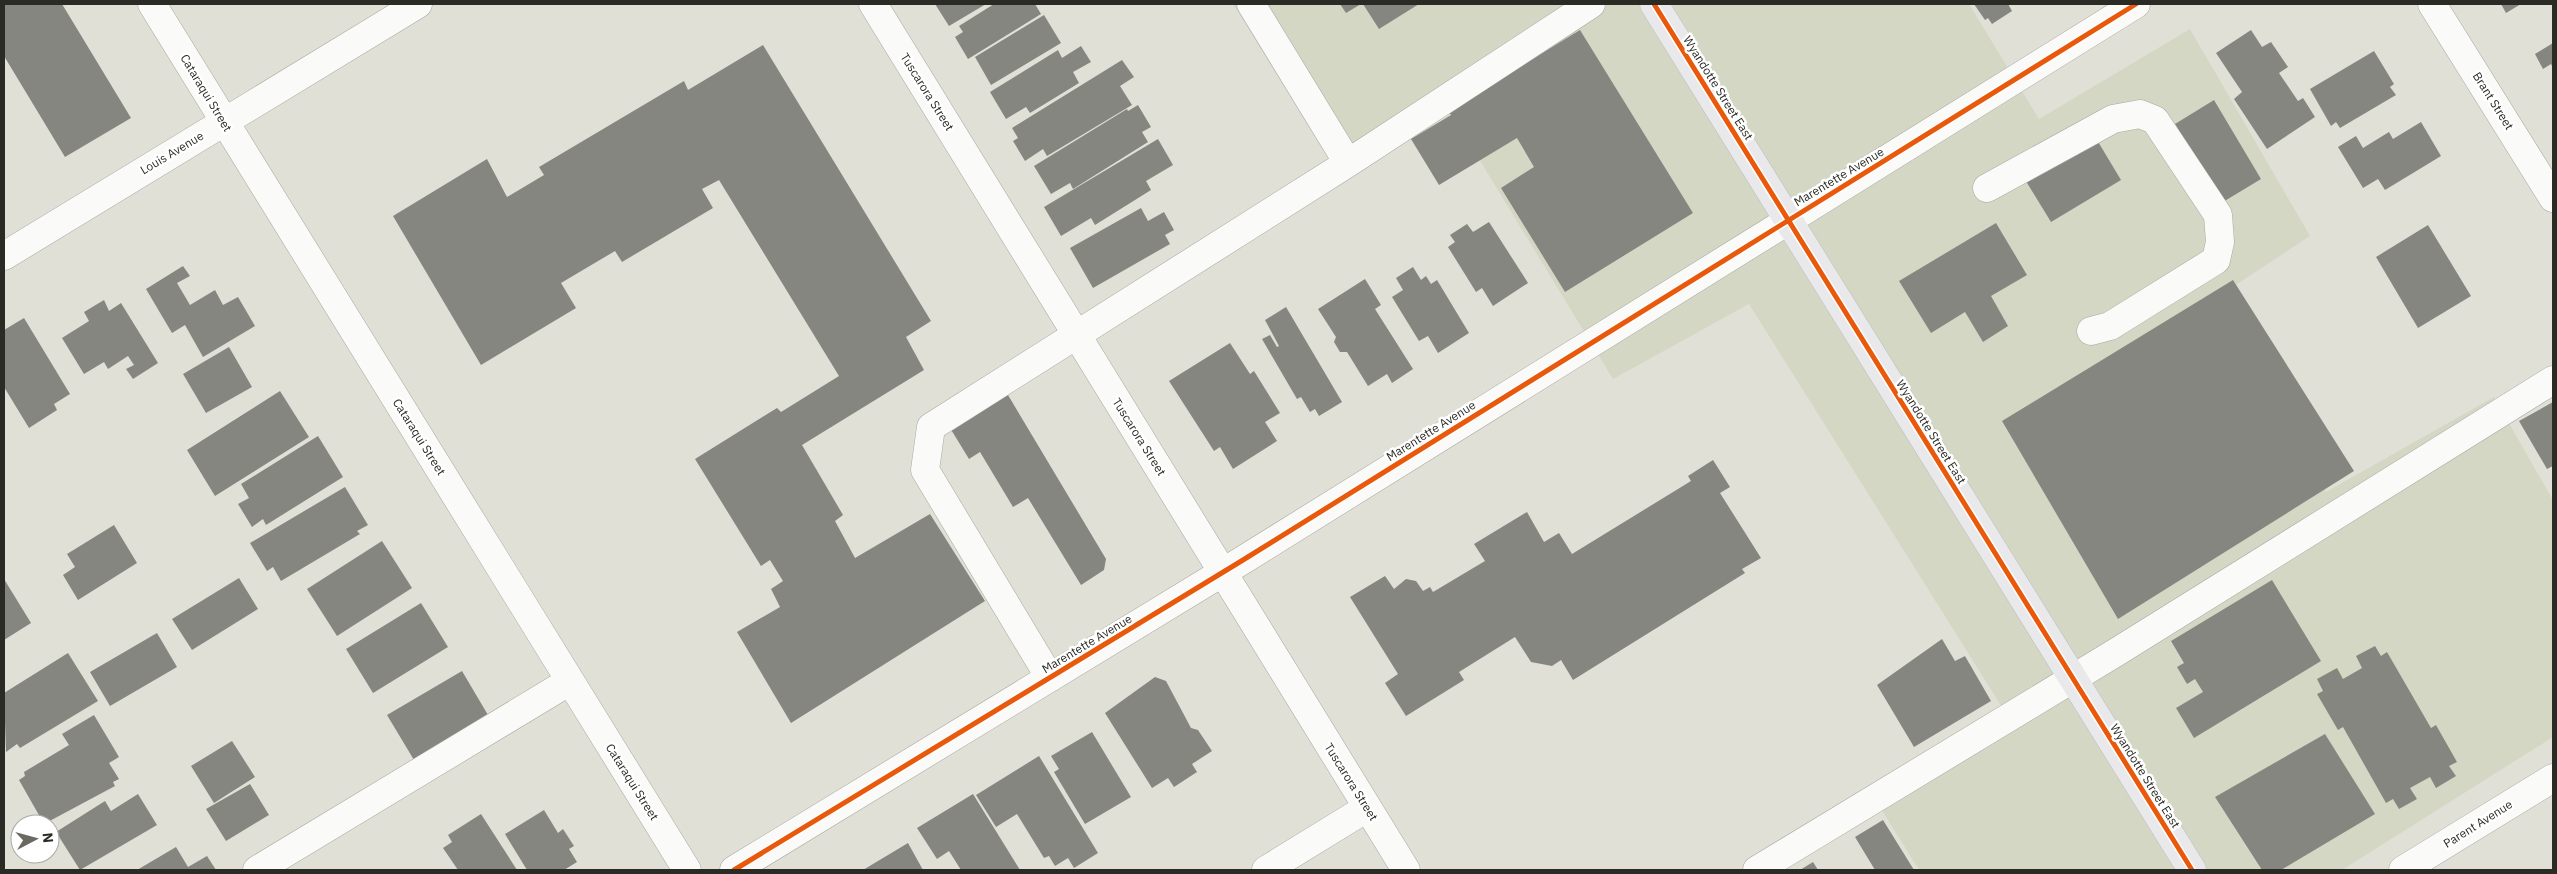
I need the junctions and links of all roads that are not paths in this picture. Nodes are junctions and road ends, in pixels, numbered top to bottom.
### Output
1 (152, 4) edge
2 (418, 4) edge
3 (873, 4) edge
4 (1251, 4) edge
5 (1591, 4) edge
6 (1654, 4) edge
7 (2136, 4) edge
8 (2432, 4) edge
9 (224, 122) junction
10 (1348, 163) junction
11 (1987, 188) dead end
12 (2553, 198) edge
13 (1788, 220) junction
14 (4, 256) edge
15 (2091, 331) dead end
16 (1075, 333) junction
17 (2553, 380) edge
18 (1223, 572) junction
19 (1050, 678) junction
20 (2072, 678) junction
21 (570, 680) junction
22 (2553, 778) edge
23 (1367, 808) junction
24 (257, 870) edge
25 (687, 870) edge
26 (734, 870) edge
27 (1266, 870) edge
28 (1406, 870) edge
29 (1757, 870) edge
30 (2192, 870) edge
31 (2403, 870) edge

1 - 9 street, Cataraqui Street
2 - 9 street, Louis Avenue
3 - 16 street, Tuscarora Street
4 - 10 street
5 - 10 street
6 - 13 main road, Wyandotte Street East
7 - 13 street, Marentette Avenue
8 - 12 street, Brant Street
9 - 14 street, Louis Avenue
9 - 21 street, Cataraqui Street
10 - 16 street
11 - 15 street
13 - 18 street, Marentette Avenue
13 - 20 main road, Wyandotte Street East
16 - 18 street, Tuscarora Street
16 - 19 street
17 - 20 street
18 - 19 street, Marentette Avenue
18 - 23 street, Tuscarora Street
19 - 26 street, Marentette Avenue
20 - 29 street
20 - 30 main road, Wyandotte Street East
21 - 24 street
21 - 25 street, Cataraqui Street
22 - 31 street, Parent Avenue
23 - 27 street
23 - 28 street, Tuscarora Street

